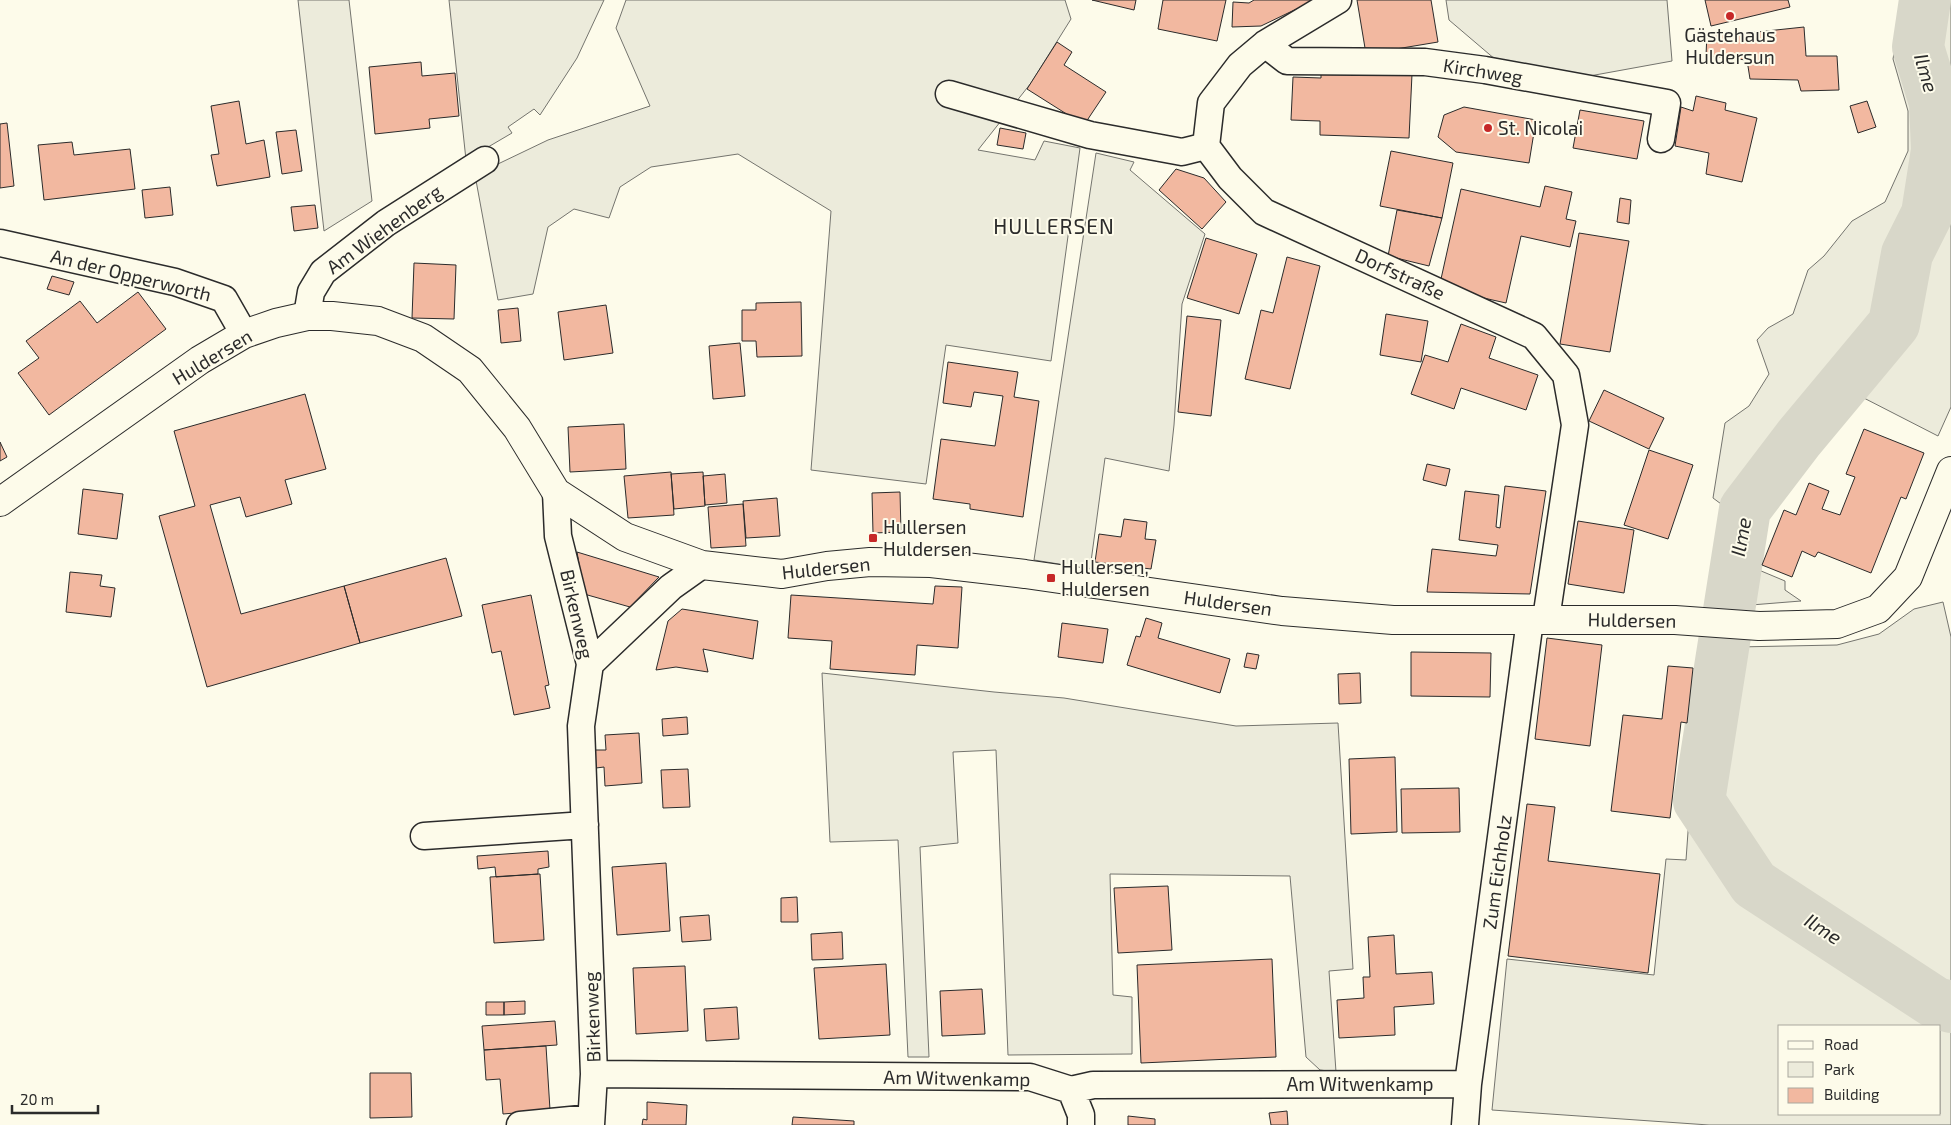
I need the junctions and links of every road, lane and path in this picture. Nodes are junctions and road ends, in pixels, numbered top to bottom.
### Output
1 (1338, 0) edge
2 (1265, 44) junction
3 (949, 94) dead end
4 (1660, 139) dead end
5 (1206, 146) junction
6 (485, 160) dead end
7 (0, 243) edge
8 (307, 316) junction
9 (244, 334) junction
10 (1951, 471) edge
11 (556, 492) junction
12 (0, 502) edge
13 (702, 565) junction
14 (1538, 620) junction
15 (590, 664) junction
16 (585, 825) junction
17 (424, 836) dead end
18 (594, 1074) junction
19 (1468, 1084) junction
20 (1071, 1090) junction
21 (591, 1122) edge
22 (520, 1125) edge
23 (1080, 1125) edge
24 (1465, 1125) edge

1 - 2 street
2 - 4 street, Kirchweg
2 - 5 street
3 - 5 street
5 - 14 street, Dorfstraße
6 - 8 street, Am Wiehenberg
7 - 9 street, An der Opperworth
8 - 9 street, Huldersen
8 - 11 street, Huldersen
9 - 12 street, Huldersen
10 - 14 street, Huldersen
11 - 13 street, Huldersen
11 - 15 street, Birkenweg
13 - 14 street, Huldersen
13 - 15 street
14 - 19 street, Zum Eichholz
15 - 16 street, Birkenweg
16 - 17 street
16 - 18 street, Birkenweg
18 - 20 street, Am Witwenkamp
18 - 21 street, Birkenweg
19 - 20 street, Am Witwenkamp
19 - 24 street, Zum Eichholz
20 - 23 street
21 - 22 street, Birkenweg

